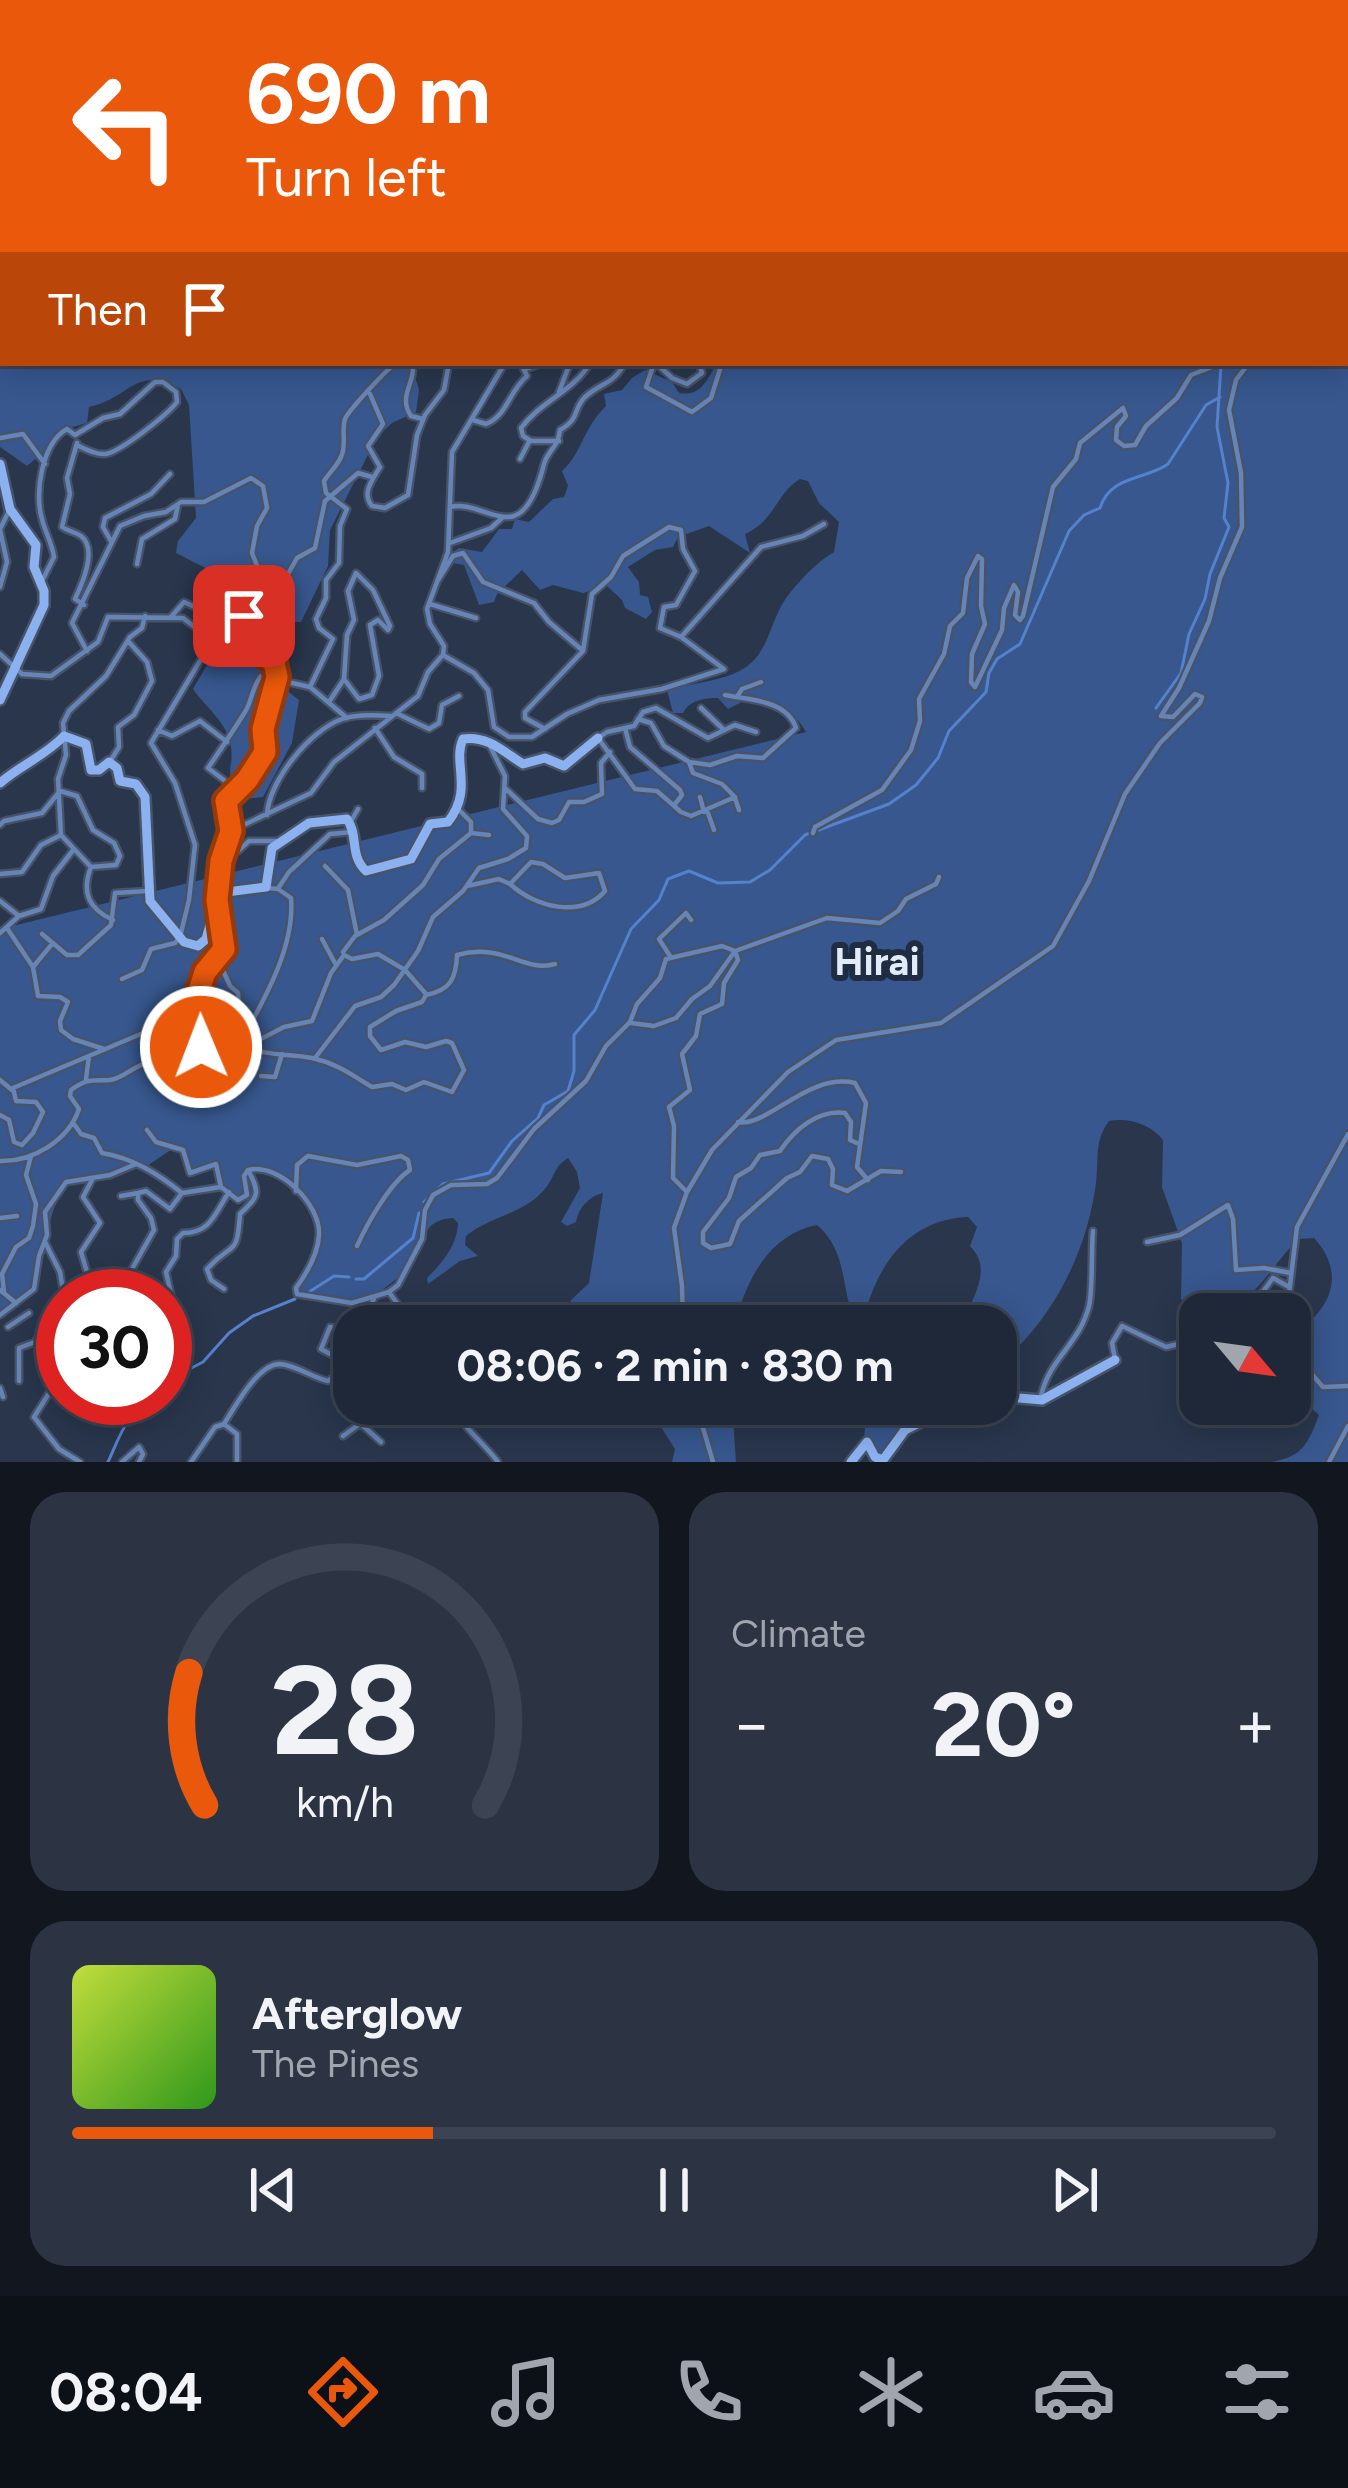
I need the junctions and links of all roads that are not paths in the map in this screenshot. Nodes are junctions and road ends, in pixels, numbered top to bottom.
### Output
1 (392, 366) edge
2 (412, 366) edge
3 (448, 366) edge
4 (503, 366) edge
5 (524, 366) edge
6 (569, 366) edge
7 (588, 366) edge
8 (624, 366) edge
9 (654, 366) edge
10 (659, 366) edge
11 (700, 366) edge
12 (721, 366) edge
13 (1214, 366) edge
14 (1247, 366) edge
15 (559, 392) junction
16 (370, 394) junction
17 (423, 419) junction
18 (472, 420) junction
19 (75, 435) junction
20 (0, 438) edge
21 (530, 440) junction
22 (559, 441) junction
23 (77, 446) junction
24 (520, 460) dead end
25 (0, 464) edge
26 (45, 464) junction
27 (170, 474) dead end
28 (372, 477) junction
29 (330, 495) junction
30 (178, 503) junction
31 (450, 507) junction
32 (10, 509) junction
33 (503, 516) junction
34 (824, 524) dead end
35 (0, 529) edge
36 (111, 541) junction
37 (450, 543) junction
38 (137, 564) dead end
39 (434, 583) junction
40 (41, 584) junction
41 (0, 587) edge
42 (428, 603) junction
43 (84, 605) junction
44 (145, 616) junction
45 (171, 616) junction
46 (214, 616) dead end
47 (476, 618) dead end
48 (681, 637) junction
49 (214, 639) junction
50 (242, 639) junction
51 (128, 640) junction
52 (87, 651) junction
53 (583, 651) junction
54 (0, 655) edge
55 (443, 656) junction
56 (15, 668) junction
57 (277, 677) junction
58 (344, 679) junction
59 (761, 682) dead end
60 (310, 687) junction
61 (725, 695) dead end
62 (459, 696) dead end
63 (736, 697) junction
64 (0, 700) edge
65 (329, 702) junction
66 (701, 707) dead end
67 (394, 715) junction
68 (347, 718) junction
69 (638, 718) junction
70 (375, 728) junction
71 (626, 728) junction
72 (544, 729) junction
73 (158, 730) junction
74 (724, 730) junction
75 (755, 732) dead end
76 (62, 738) junction
77 (598, 738) junction
78 (227, 742) junction
79 (489, 744) junction
80 (610, 752) junction
81 (110, 762) junction
82 (689, 762) junction
83 (0, 783) edge
84 (422, 788) dead end
85 (506, 789) junction
86 (237, 790) junction
87 (60, 791) junction
88 (700, 797) dead end
89 (735, 798) junction
90 (576, 802) junction
91 (674, 805) junction
92 (457, 808) junction
93 (358, 809) dead end
94 (739, 810) dead end
95 (705, 811) junction
96 (267, 815) junction
97 (582, 815) dead end
98 (0, 825) edge
99 (351, 827) junction
100 (714, 830) dead end
101 (231, 831) junction
102 (471, 833) junction
103 (813, 833) dead end
104 (61, 835) junction
105 (489, 835) dead end
106 (281, 843) junction
107 (74, 849) junction
108 (238, 851) dead end
109 (302, 862) junction
110 (326, 866) dead end
111 (91, 867) junction
112 (311, 870) dead end
113 (0, 874) edge
114 (940, 877) dead end
115 (511, 884) junction
116 (467, 886) junction
117 (272, 888) junction
118 (148, 891) junction
119 (218, 897) junction
120 (0, 901) edge
121 (20, 916) junction
122 (113, 920) junction
123 (691, 920) dead end
124 (3, 930) edge
125 (42, 934) dead end
126 (357, 935) junction
127 (180, 937) junction
128 (322, 939) dead end
129 (52, 944) junction
130 (735, 951) junction
131 (344, 955) junction
132 (670, 956) junction
133 (218, 959) junction
134 (555, 964) dead end
135 (336, 965) junction
136 (33, 967) junction
137 (405, 970) junction
138 (122, 979) dead end
139 (426, 995) junction
140 (213, 1000) dead end
141 (239, 1006) dead end
142 (194, 1010) junction
143 (226, 1020) dead end
144 (630, 1022) junction
145 (247, 1046) junction
146 (201, 1047) junction
147 (104, 1049) junction
148 (282, 1054) junction
149 (89, 1056) junction
150 (315, 1058) junction
151 (261, 1076) dead end
152 (86, 1079) junction
153 (0, 1080) edge
154 (12, 1090) junction
155 (0, 1115) edge
156 (738, 1122) junction
157 (74, 1124) junction
158 (147, 1130) dead end
159 (1348, 1134) edge
160 (859, 1144) junction
161 (31, 1156) junction
162 (0, 1161) edge
163 (136, 1164) junction
164 (248, 1170) junction
165 (901, 1172) dead end
166 (93, 1178) junction
167 (868, 1180) junction
168 (221, 1187) junction
169 (296, 1191) junction
170 (229, 1192) junction
171 (687, 1192) junction
172 (138, 1193) junction
173 (182, 1193) junction
174 (121, 1196) dead end
175 (17, 1216) dead end
176 (0, 1218) edge
177 (1093, 1231) dead end
178 (45, 1242) junction
179 (1147, 1243) dead end
180 (357, 1246) dead end
181 (58, 1269) edge
182 (86, 1269) edge
183 (132, 1269) edge
184 (168, 1269) edge
185 (1291, 1273) junction
186 (1289, 1287) junction
187 (224, 1289) dead end
188 (2, 1291) edge
189 (389, 1292) junction
190 (1262, 1293) edge
191 (1288, 1293) edge
192 (375, 1296) junction
193 (16, 1304) junction
194 (372, 1305) edge
195 (398, 1305) edge
196 (682, 1305) edge
197 (0, 1315) edge
198 (8, 1327) dead end
199 (333, 1328) edge
200 (36, 1340) edge
201 (1179, 1344) edge
202 (333, 1352) edge
203 (1115, 1360) joint
204 (1311, 1373) edge
205 (333, 1376) edge
206 (19, 1381) dead end
207 (1348, 1386) edge
208 (0, 1388) edge
209 (3, 1397) dead end
210 (1017, 1398) edge
211 (1040, 1400) junction
212 (224, 1424) junction
213 (40, 1425) edge
214 (360, 1425) edge
215 (363, 1425) edge
216 (465, 1425) edge
217 (704, 1425) edge
218 (915, 1425) edge
219 (1348, 1426) edge
220 (343, 1436) dead end
221 (381, 1442) dead end
222 (80, 1462) edge
223 (122, 1462) edge
224 (139, 1462) edge
225 (191, 1462) edge
226 (237, 1462) edge
227 (498, 1462) edge
228 (713, 1462) edge
229 (851, 1462) edge
230 (1329, 1462) edge

1 - 16 street
2 - 17 street
3 - 17 street
4 - 18 street
5 - 18 street
6 - 15 street
7 - 15 street
8 - 22 street
9 - 12 street
10 - 11 street
13 - 103 street
14 - 156 street
15 - 21 street
16 - 28 street
16 - 29 street
17 - 28 street
18 - 31 street
19 - 23 street
19 - 23 street
19 - 26 street
20 - 26 street
21 - 22 street
21 - 24 street
22 - 33 street
23 - 43 street
25 - 32 street
26 - 40 street
27 - 36 street
28 - 29 street
29 - 50 street
29 - 60 street
30 - 36 street
30 - 38 street
30 - 50 street
31 - 33 street
31 - 37 street
32 - 35 street
32 - 40 street
33 - 37 street
34 - 48 street
35 - 41 street
36 - 43 street
37 - 39 street
39 - 42 street
39 - 53 street
40 - 56 street
42 - 47 street
42 - 55 street
43 - 52 street
44 - 45 street
44 - 51 street
44 - 52 street
45 - 46 street
45 - 49 street
48 - 53 street
48 - 72 street
49 - 50 street
49 - 73 street
50 - 57 street
51 - 76 street
51 - 81 street
52 - 56 street
53 - 72 street
54 - 56 street
55 - 67 street
55 - 72 street
56 - 64 street
57 - 60 street
57 - 78 street
57 - 86 street
58 - 58 street
58 - 65 street
59 - 63 street
60 - 65 street
61 - 63 street
62 - 67 street
63 - 82 street
65 - 68 street
66 - 74 street
67 - 68 street
67 - 70 street
68 - 96 street
69 - 71 street
69 - 74 street
69 - 82 street
70 - 84 street
70 - 96 street
71 - 77 street
71 - 91 street
73 - 78 street
73 - 127 street
74 - 75 street
76 - 81 street
76 - 83 street
76 - 87 street
77 - 79 street
77 - 80 street
78 - 86 street
79 - 85 street
79 - 92 street
80 - 90 street
80 - 91 street
81 - 118 street
82 - 89 street
85 - 90 street
85 - 116 street
86 - 101 street
87 - 98 street
87 - 104 street
87 - 111 street
88 - 95 street
89 - 94 street
89 - 95 street
90 - 97 street
91 - 95 street
92 - 99 street
92 - 102 street
93 - 99 street
95 - 100 street
96 - 101 street
99 - 106 street
99 - 109 street
101 - 119 street
102 - 105 street
102 - 126 street
104 - 107 street
104 - 113 street
106 - 108 street
106 - 117 street
107 - 111 street
107 - 121 street
109 - 112 street
109 - 117 street
110 - 126 street
111 - 122 street
114 - 130 street
115 - 115 street
115 - 116 street
116 - 137 street
117 - 119 street
117 - 145 street
118 - 122 street
118 - 127 street
119 - 127 street
119 - 133 street
120 - 121 street
121 - 124 street
122 - 129 street
123 - 132 street
124 - 136 street
125 - 129 street
126 - 131 street
127 - 138 street
128 - 135 street
129 - 136 street
130 - 132 street
130 - 144 street
130 - 171 street
131 - 135 street
131 - 137 street
132 - 144 street
133 - 141 street
133 - 142 street
134 - 139 street
135 - 145 street
136 - 147 street
137 - 139 street
137 - 150 street
139 - 150 street
140 - 142 street
142 - 146 street
142 - 147 street
143 - 146 street
144 - 189 street
145 - 148 street
146 - 152 street
147 - 149 street
148 - 150 street
148 - 151 street
149 - 152 street
149 - 154 street
152 - 157 street
153 - 154 street
154 - 155 street
156 - 160 street
156 - 171 street
157 - 161 street
157 - 163 street
158 - 168 street
159 - 185 street
160 - 167 street
160 - 167 street
161 - 162 street
161 - 188 street
163 - 166 street
163 - 173 street
164 - 169 street
164 - 170 street
164 - 187 street
165 - 167 street
166 - 178 street
166 - 182 street
168 - 170 street
168 - 173 street
169 - 180 street
169 - 192 street
170 - 184 street
171 - 196 street
172 - 173 street
172 - 174 street
172 - 183 street
175 - 176 street
177 - 211 street
178 - 181 street
178 - 193 street
179 - 185 street
185 - 186 street
186 - 190 street
186 - 191 street
188 - 193 street
189 - 192 street
189 - 195 street
192 - 194 street
193 - 197 street
193 - 198 street
199 - 202 street
200 - 206 street
201 - 203 street
203 - 211 street
204 - 207 street
205 - 212 street
208 - 209 street
210 - 211 street
212 - 225 street
212 - 226 street
213 - 222 street
214 - 220 street
215 - 221 street
216 - 227 street
217 - 228 street
218 - 229 street
219 - 230 street
223 - 224 street

